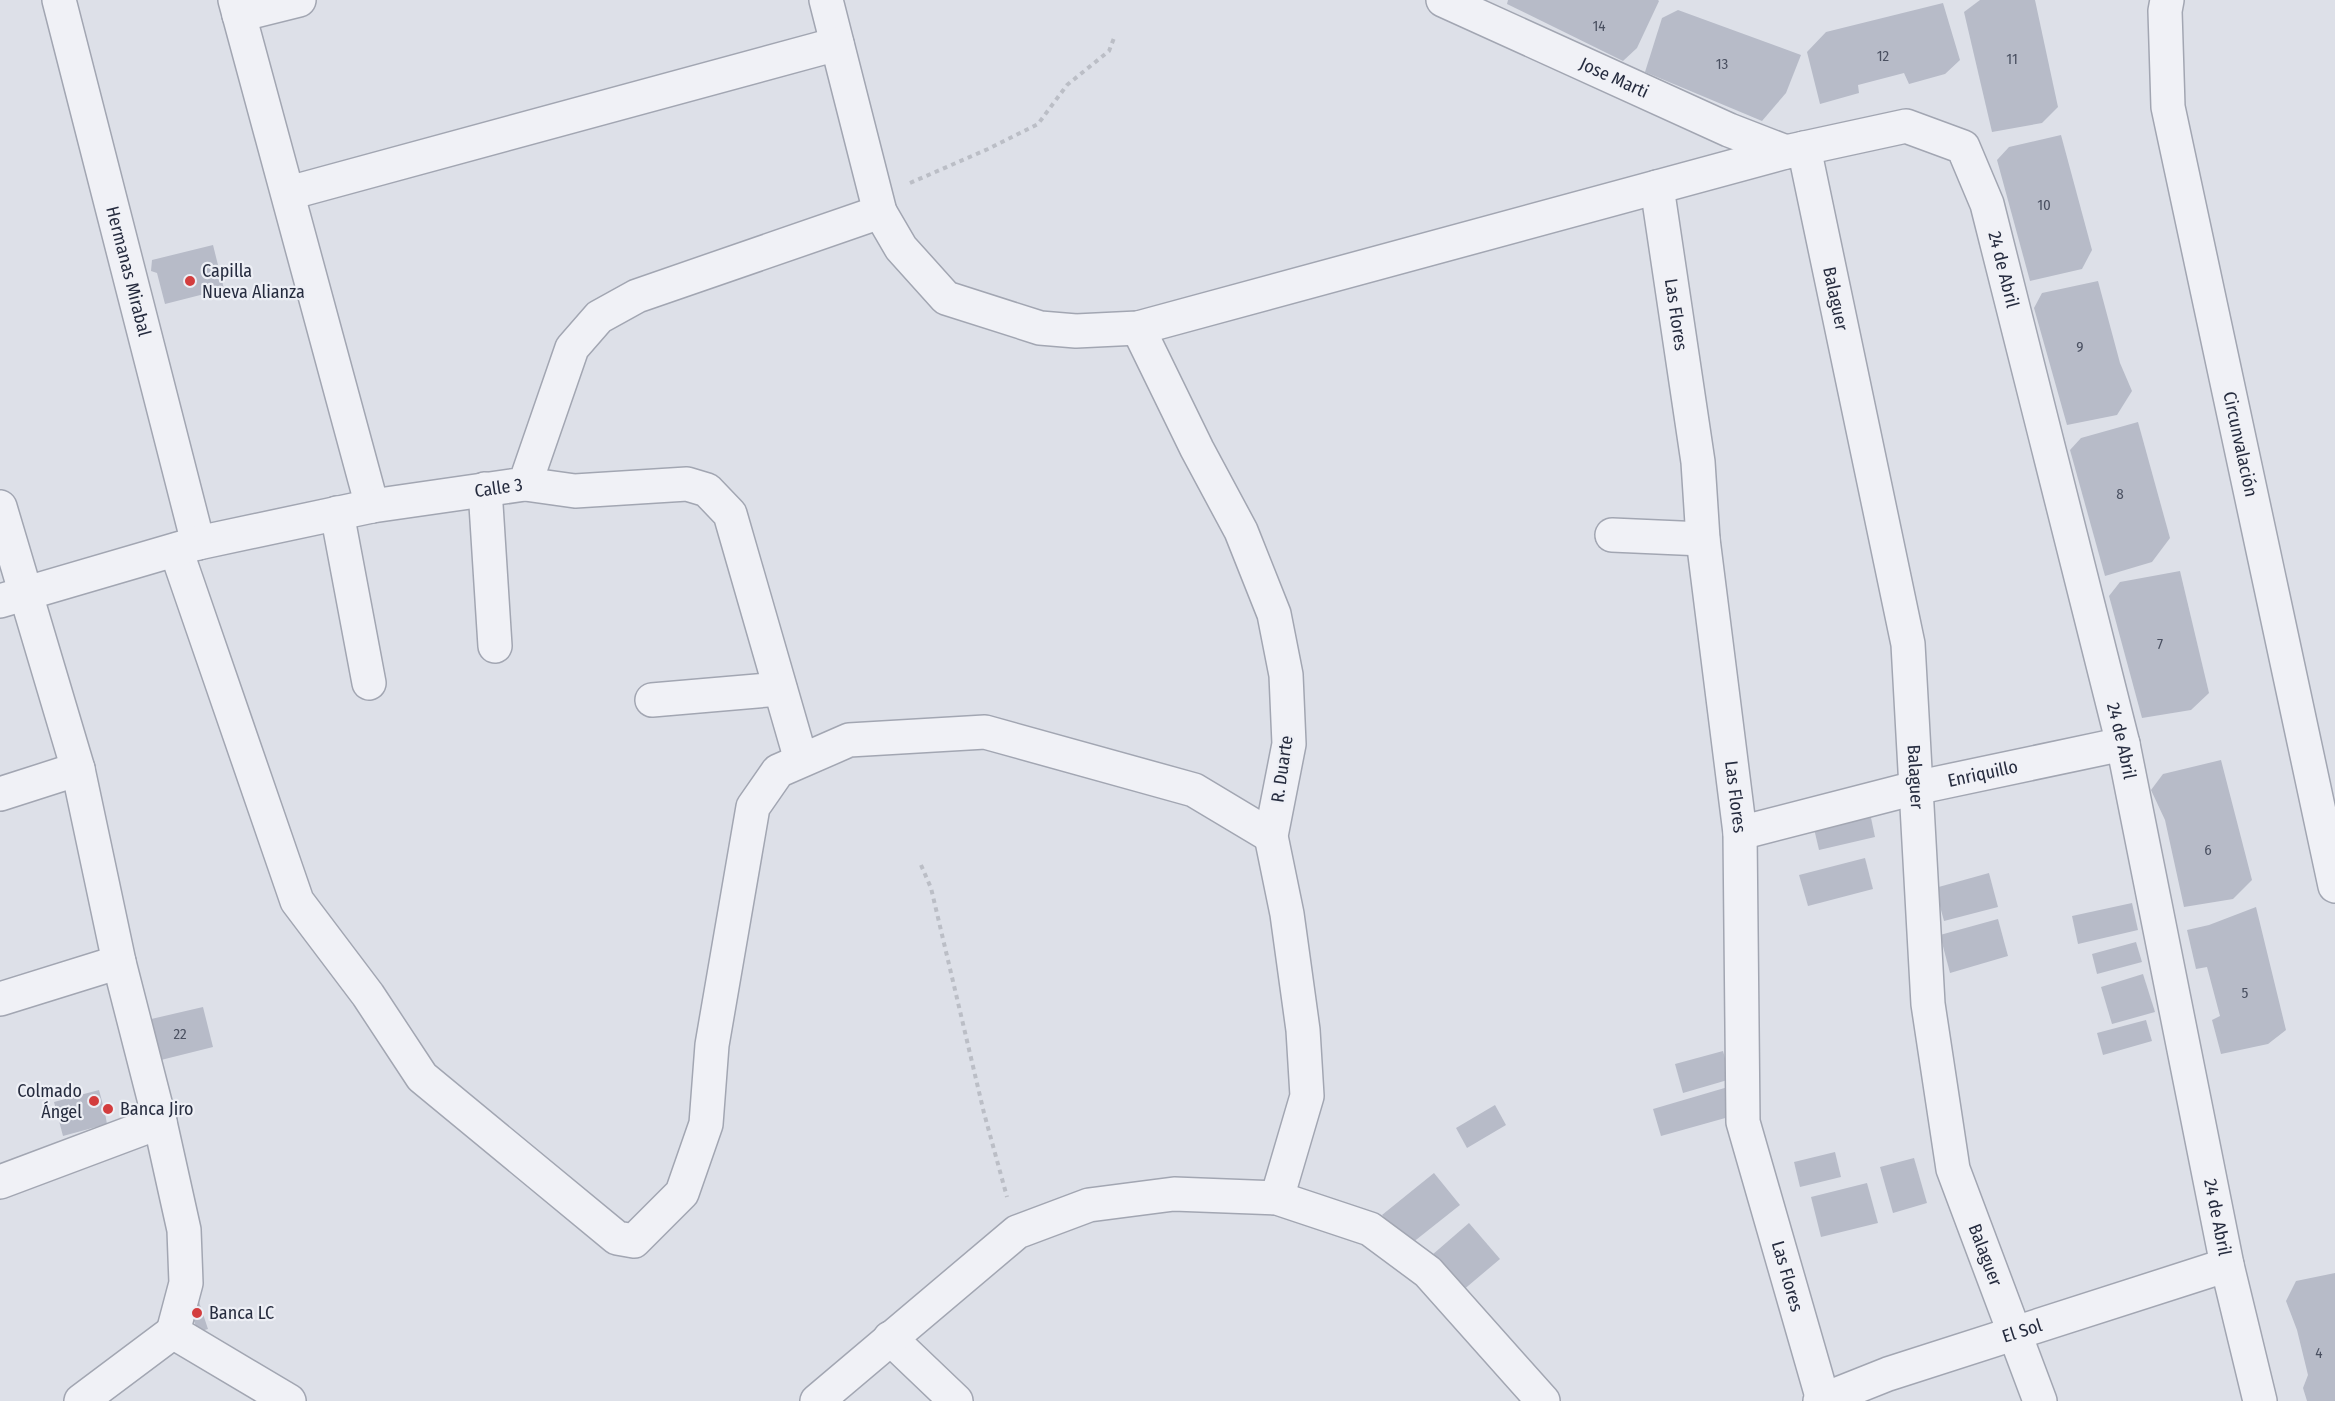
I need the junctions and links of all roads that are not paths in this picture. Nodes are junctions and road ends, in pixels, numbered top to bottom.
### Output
1 (59, 0) edge
2 (299, 0) edge
3 (826, 0) edge
4 (1443, 0) edge
5 (2167, 0) edge
6 (237, 7) edge
7 (837, 44) junction
8 (1795, 150) junction
9 (1657, 187) junction
10 (289, 193) junction
11 (877, 200) junction
12 (1138, 328) junction
13 (525, 483) junction
14 (485, 489) junction
15 (372, 506) junction
16 (0, 507) edge
17 (337, 513) junction
18 (1612, 535) dead end
19 (1703, 540) junction
20 (187, 546) junction
21 (13, 598) edge
22 (495, 646) dead end
23 (369, 683) dead end
24 (780, 689) junction
25 (652, 699) dead end
26 (2123, 744) junction
27 (801, 760) junction
28 (78, 769) junction
29 (1915, 789) junction
30 (0, 794) edge
31 (1740, 833) junction
32 (1271, 836) junction
33 (2335, 886) edge
34 (118, 962) junction
35 (0, 999) edge
36 (160, 1122) junction
37 (0, 1182) edge
38 (1277, 1198) junction
39 (2227, 1265) junction
40 (173, 1332) junction
41 (2015, 1332) junction
42 (890, 1338) junction
43 (81, 1401) edge
44 (289, 1401) edge
45 (817, 1401) edge
46 (956, 1401) edge
47 (1543, 1401) edge
48 (1821, 1401) edge
49 (2040, 1401) edge
50 (2260, 1401) edge

1 - 20 street, Hermanas Mirabal
2 - 6 street
3 - 7 street
4 - 8 street, Jose Marti
5 - 33 street, Circunvalación
6 - 10 street
7 - 10 street
7 - 11 street
8 - 9 street
8 - 26 street, 24 de Abril
8 - 29 street, Balaguer
9 - 12 street
9 - 19 street, Las Flores
10 - 15 street
11 - 12 street
11 - 13 street, Calle 3
12 - 32 street, R. Duarte
13 - 14 street, Calle 3
13 - 24 street
14 - 15 street, Calle 3
14 - 22 street
15 - 17 street, Calle 3
16 - 21 street
17 - 20 street, Calle 3
17 - 23 street
18 - 19 street
19 - 31 street, Las Flores
20 - 21 street, Calle 3
20 - 27 street, Hermanas Mirabal
21 - 28 street
24 - 25 street
24 - 27 street
26 - 29 street, Enriquillo
26 - 39 street, 24 de Abril
27 - 32 street
28 - 30 street
28 - 34 street
29 - 31 street, Enriquillo
29 - 41 street, Balaguer
31 - 48 street, Las Flores
32 - 38 street, R. Duarte
34 - 35 street
34 - 36 street
36 - 37 street
36 - 40 street
38 - 42 street
38 - 47 street
39 - 41 street, El Sol
39 - 50 street, 24 de Abril
40 - 43 street
40 - 44 street
41 - 48 street, El Sol
41 - 49 street, Balaguer
42 - 45 street
42 - 46 street

